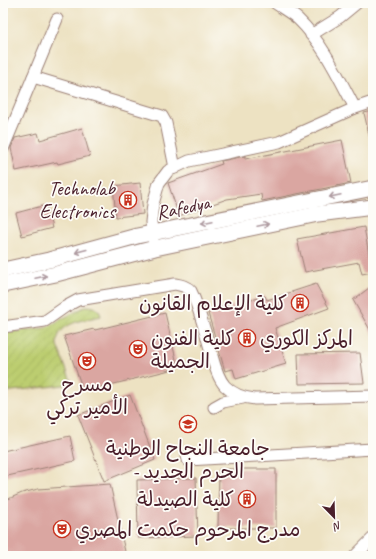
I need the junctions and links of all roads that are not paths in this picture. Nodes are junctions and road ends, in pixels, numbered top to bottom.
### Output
1 (275, 3) edge
2 (357, 3) edge
3 (57, 19) dead end
4 (311, 35) junction
5 (33, 77) junction
6 (373, 102) edge
7 (355, 108) junction
8 (3, 149) edge
9 (175, 168) junction
10 (373, 188) edge
11 (373, 206) edge
12 (154, 240) junction
13 (3, 270) edge
14 (3, 285) edge
15 (3, 327) edge
16 (373, 396) edge
17 (244, 398) junction
18 (214, 407) dead end
19 (373, 449) edge
20 (187, 456) dead end
21 (373, 538) edge
22 (355, 556) edge

1 - 4 street
2 - 4 street
3 - 5 street
4 - 7 street
5 - 8 street
5 - 9 street
6 - 7 street
7 - 9 street
9 - 12 street
10 -> 12 main road, Rafedya
12 -> 11 main road, Rafedya
12 -> 13 main road, Rafedya
14 -> 12 main road, Rafedya
15 - 17 street
16 - 17 street
17 - 18 street
19 - 20 street
21 - 22 street

